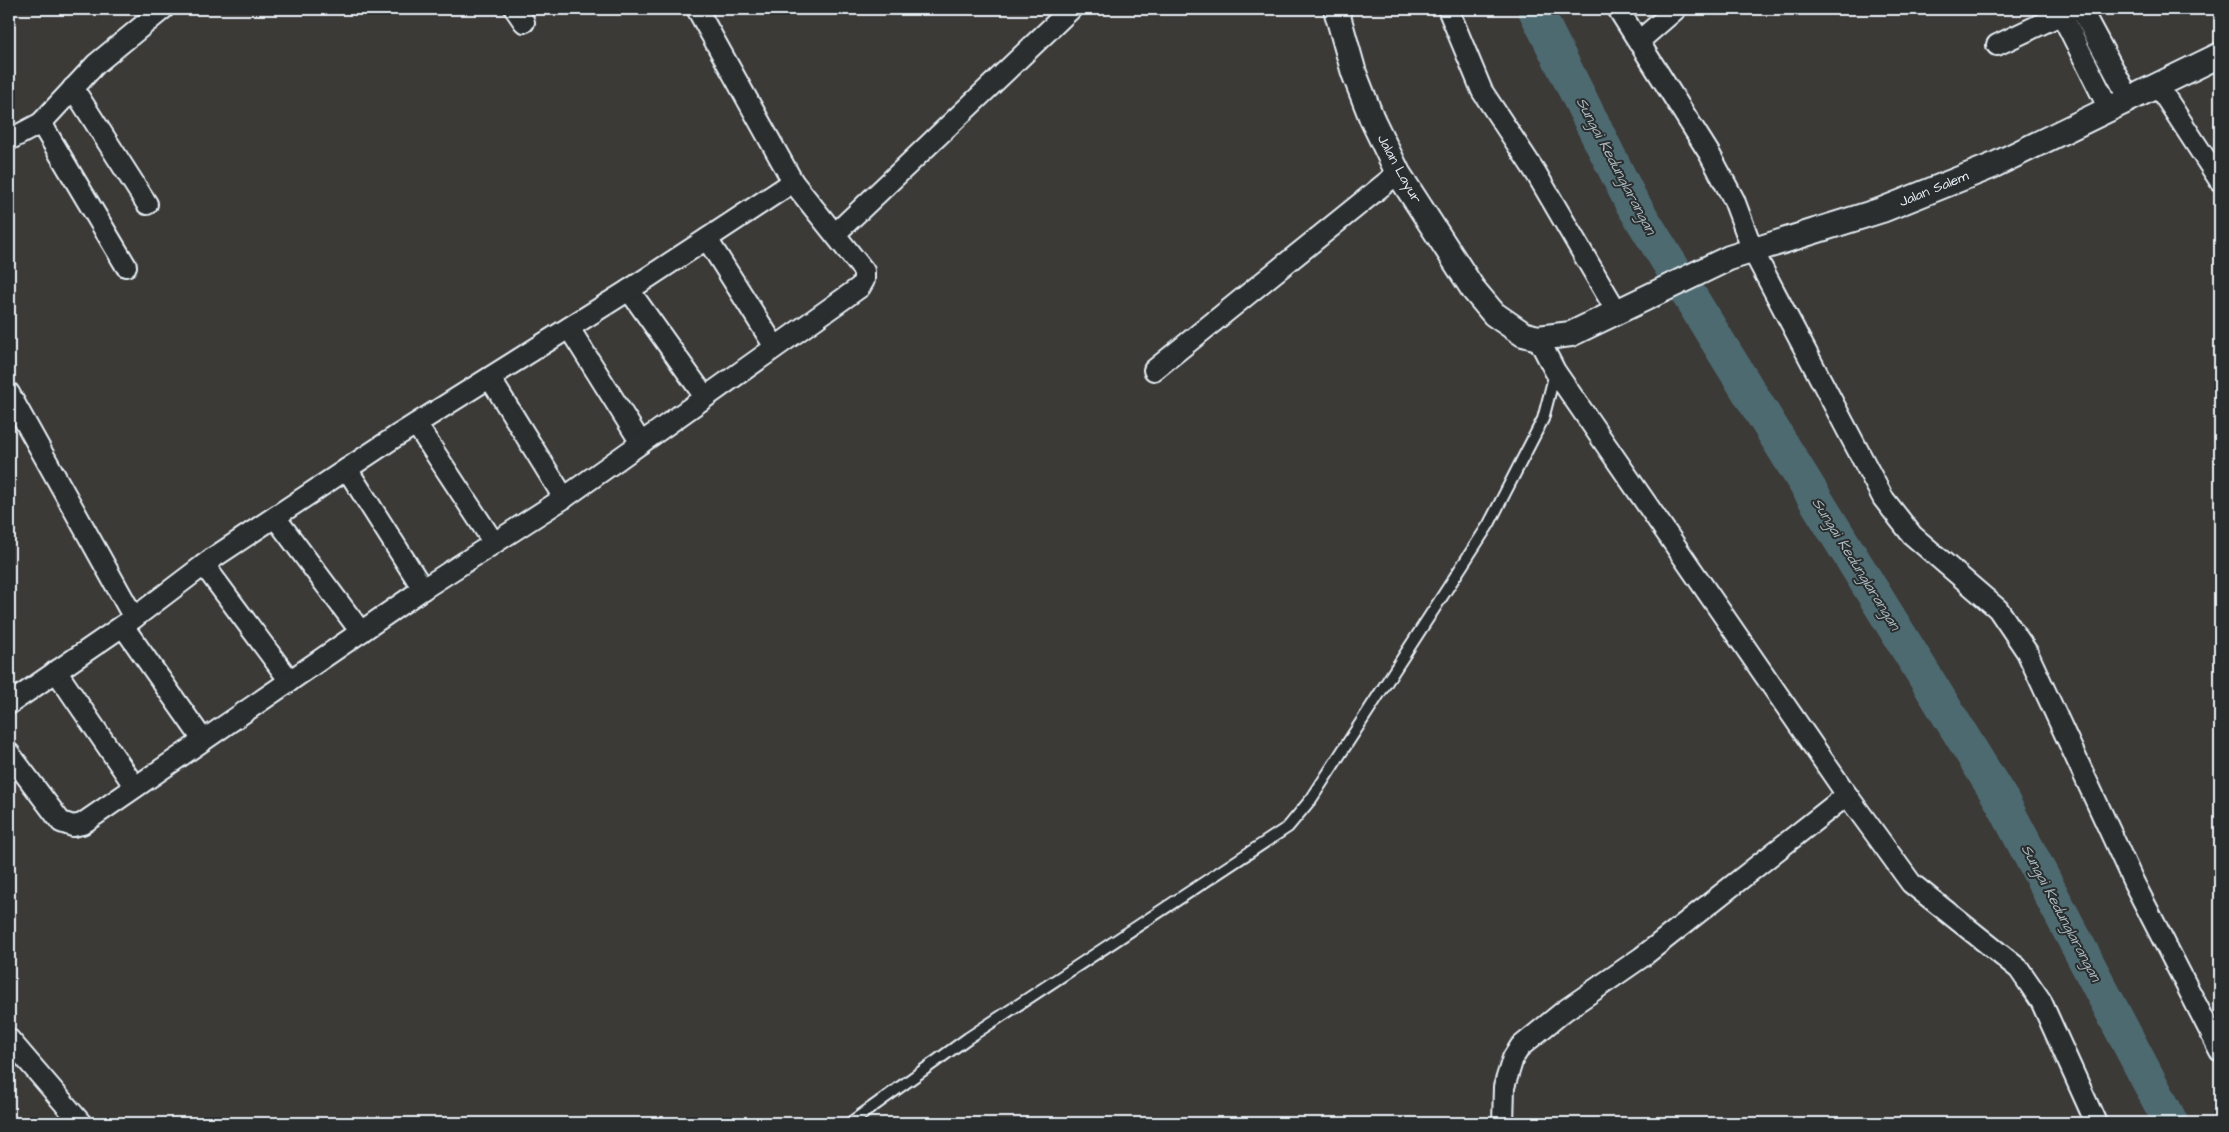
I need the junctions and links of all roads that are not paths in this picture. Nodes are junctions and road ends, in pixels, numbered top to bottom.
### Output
1 (164, 9) edge
2 (697, 9) edge
3 (1071, 9) edge
4 (1336, 9) edge
5 (1448, 9) edge
6 (1618, 9) edge
7 (1676, 9) edge
8 (2081, 9) edge
9 (2064, 11) edge
10 (1638, 42) junction
11 (1997, 45) dead end
12 (2220, 55) edge
13 (2158, 86) junction
14 (73, 88) junction
15 (2130, 100) junction
16 (2109, 109) junction
17 (41, 123) junction
18 (9, 140) edge
19 (1398, 173) junction
20 (2220, 181) edge
21 (793, 182) junction
22 (147, 204) dead end
23 (836, 234) junction
24 (707, 239) junction
25 (1753, 251) junction
26 (126, 266) dead end
27 (629, 290) junction
28 (1628, 307) junction
29 (569, 328) junction
30 (1538, 338) junction
31 (775, 347) junction
32 (1154, 370) dead end
33 (1556, 371) junction
34 (490, 378) junction
35 (9, 393) edge
36 (704, 397) junction
37 (416, 424) junction
38 (641, 443) junction
39 (347, 469) junction
40 (564, 498) junction
41 (274, 517) junction
42 (494, 543) junction
43 (204, 565) junction
44 (423, 589) junction
45 (128, 622) junction
46 (361, 632) junction
47 (56, 671) junction
48 (290, 681) junction
49 (9, 704) edge
50 (207, 738) junction
51 (9, 753) edge
52 (135, 787) junction
53 (1847, 795) junction
54 (9, 1039) edge
55 (2220, 1051) edge
56 (81, 1123) edge
57 (850, 1123) edge
58 (1503, 1123) edge
59 (2096, 1123) edge

1 - 14 street
2 - 21 street
3 - 23 street
4 - 19 street, Jalan Layur
5 - 28 street
6 - 10 street
7 - 10 street
8 - 15 street
9 - 11 street
9 - 16 street
10 - 25 street
12 - 13 street, Jalan Salem
13 - 15 street, Jalan Salem
13 - 20 street
14 - 17 street
14 - 22 street
15 - 16 street, Jalan Salem
16 - 25 street, Jalan Salem
17 - 18 street
17 - 26 street
19 - 30 street, Jalan Layur
19 - 32 street
21 - 23 street
21 - 24 street
23 - 31 street
24 - 27 street
24 - 31 street
25 - 28 street, Jalan Salem
25 - 55 street
27 - 29 street
27 - 36 street
28 - 30 street, Jalan Salem
29 - 34 street
29 - 38 street
30 - 33 street
31 - 36 street
33 - 53 street
33 - 57 lane
34 - 37 street
34 - 40 street
35 - 45 street
36 - 38 street
37 - 39 street
37 - 42 street
38 - 40 street
39 - 41 street
39 - 44 street
40 - 42 street
41 - 43 street
41 - 46 street
42 - 44 street
43 - 45 street
43 - 48 street
44 - 46 street
45 - 47 street
45 - 50 street
46 - 48 street
47 - 49 street
47 - 52 street
48 - 50 street
50 - 52 street
51 - 52 street
53 - 58 street
53 - 59 street
54 - 56 street

